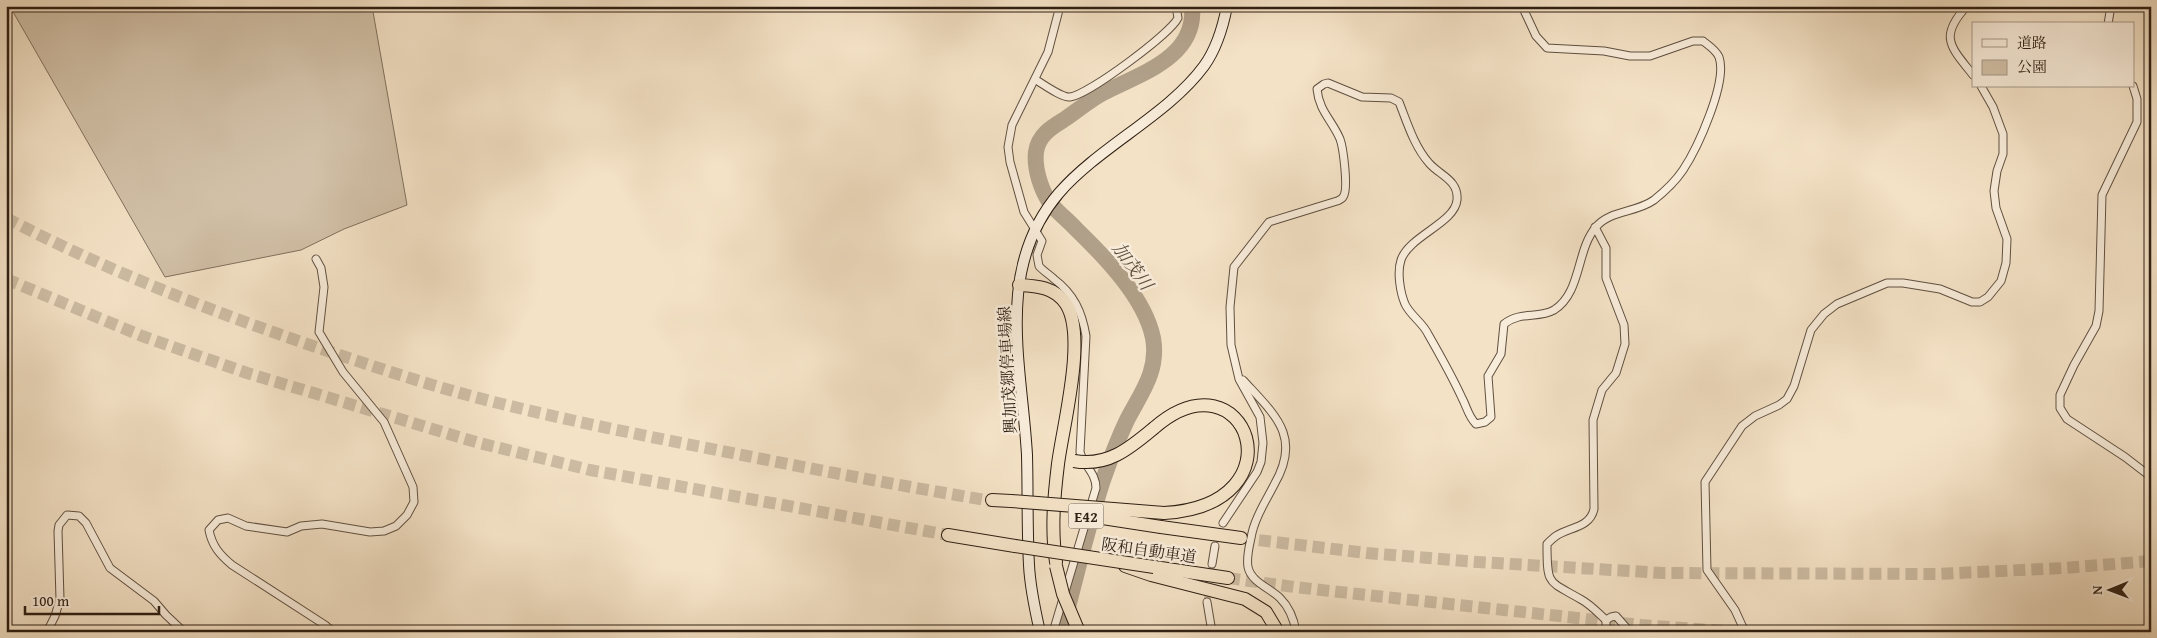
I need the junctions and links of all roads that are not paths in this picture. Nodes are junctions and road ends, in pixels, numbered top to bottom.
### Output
1 (1060, 6) edge
2 (1176, 6) edge
3 (1227, 6) edge
4 (1522, 6) edge
5 (1967, 6) edge
6 (2111, 6) edge
7 (2108, 22) edge
8 (1972, 74) edge
9 (1036, 80) junction
10 (1982, 88) edge
11 (2134, 88) edge
12 (1595, 227) junction
13 (1034, 231) junction
14 (316, 259) dead end
15 (1018, 285) junction
16 (1237, 372) junction
17 (1060, 453) junction
18 (2151, 477) edge
19 (992, 500) tunnel mouth
20 (1011, 503) junction
21 (1223, 523) dead end
22 (948, 535) tunnel mouth
23 (1241, 538) tunnel mouth
24 (1215, 546) dead end
25 (1212, 564) tunnel mouth
26 (1152, 571) junction
27 (1228, 578) tunnel mouth
28 (1207, 602) tunnel mouth
29 (1606, 620) junction
30 (46, 632) edge
31 (184, 632) edge
32 (332, 632) edge
33 (1040, 632) edge
34 (1053, 632) edge
35 (1079, 632) edge
36 (1212, 632) edge
37 (1278, 632) edge
38 (1296, 632) edge
39 (1606, 632) edge
40 (1630, 632) edge
41 (1745, 632) edge

1 - 9 street
2 - 9 street
3 - 13 main road, 興加茂郷停車場線
4 - 12 street
5 - 8 street
6 - 7 street
9 - 13 street
10 - 41 street
11 - 18 street
12 - 16 street
12 - 29 street
13 - 15 main road, 興加茂郷停車場線
13 - 34 street
14 - 32 street
15 - 17 highway
15 - 33 main road, 興加茂郷停車場線
16 - 21 street
16 - 38 street
17 - 20 highway, bridge
17 - 35 highway, bridge
19 - 20 highway, 阪和自動車道 / E42
20 - 23 highway, 阪和自動車道 / E42, bridge
22 - 26 highway, 阪和自動車道, bridge
24 - 25 street
26 - 27 highway, 阪和自動車道
26 - 37 highway
28 - 36 street
29 - 39 street
29 - 40 street
30 - 31 street

